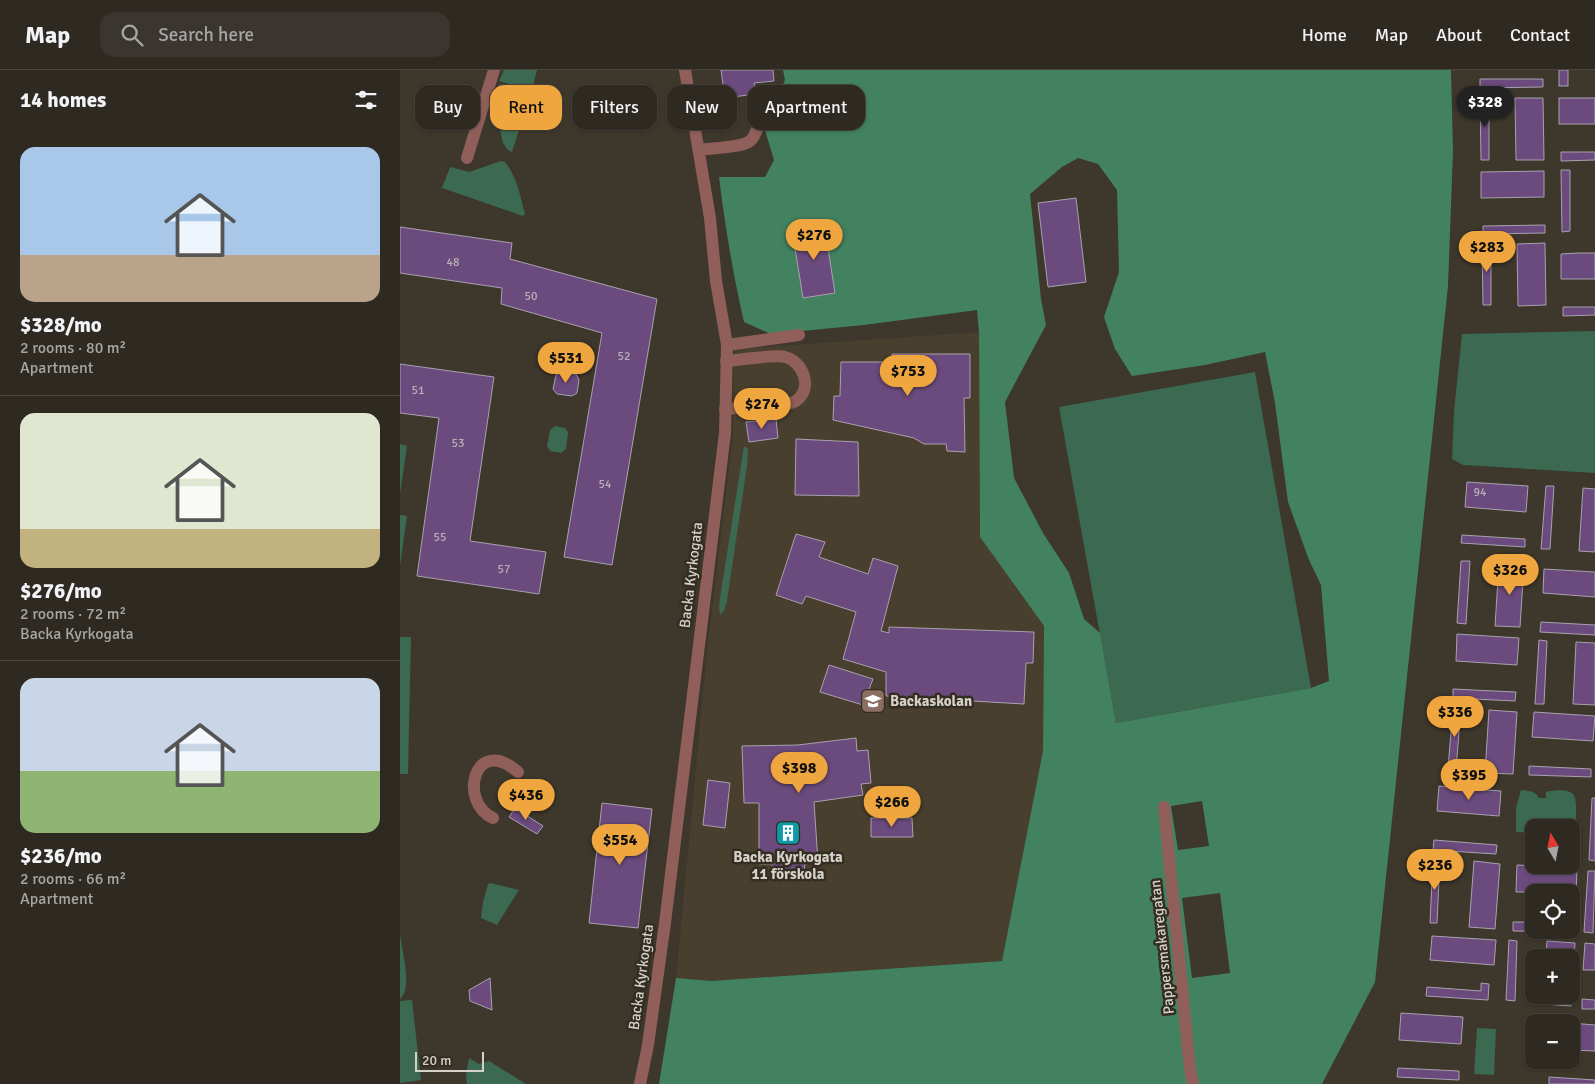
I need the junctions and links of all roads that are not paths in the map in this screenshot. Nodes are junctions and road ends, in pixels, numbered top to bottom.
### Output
1 (494, 70) edge
2 (685, 70) edge
3 (756, 130) edge
4 (699, 150) junction
5 (467, 158) dead end
6 (799, 335) dead end
7 (726, 345) junction
8 (726, 362) junction
9 (725, 409) junction
10 (518, 772) dead end
11 (1164, 807) dead end
12 (493, 818) dead end
13 (640, 1084) edge
14 (1193, 1084) edge

1 - 5 street
2 - 4 street, Backa Kyrkogata
3 - 4 street
4 - 7 street, Backa Kyrkogata
6 - 7 street
7 - 8 street, Backa Kyrkogata
8 - 9 street, Backa Kyrkogata
8 - 9 street
9 - 13 street, Backa Kyrkogata
10 - 12 street
11 - 14 street, Pappersmakaregatan

